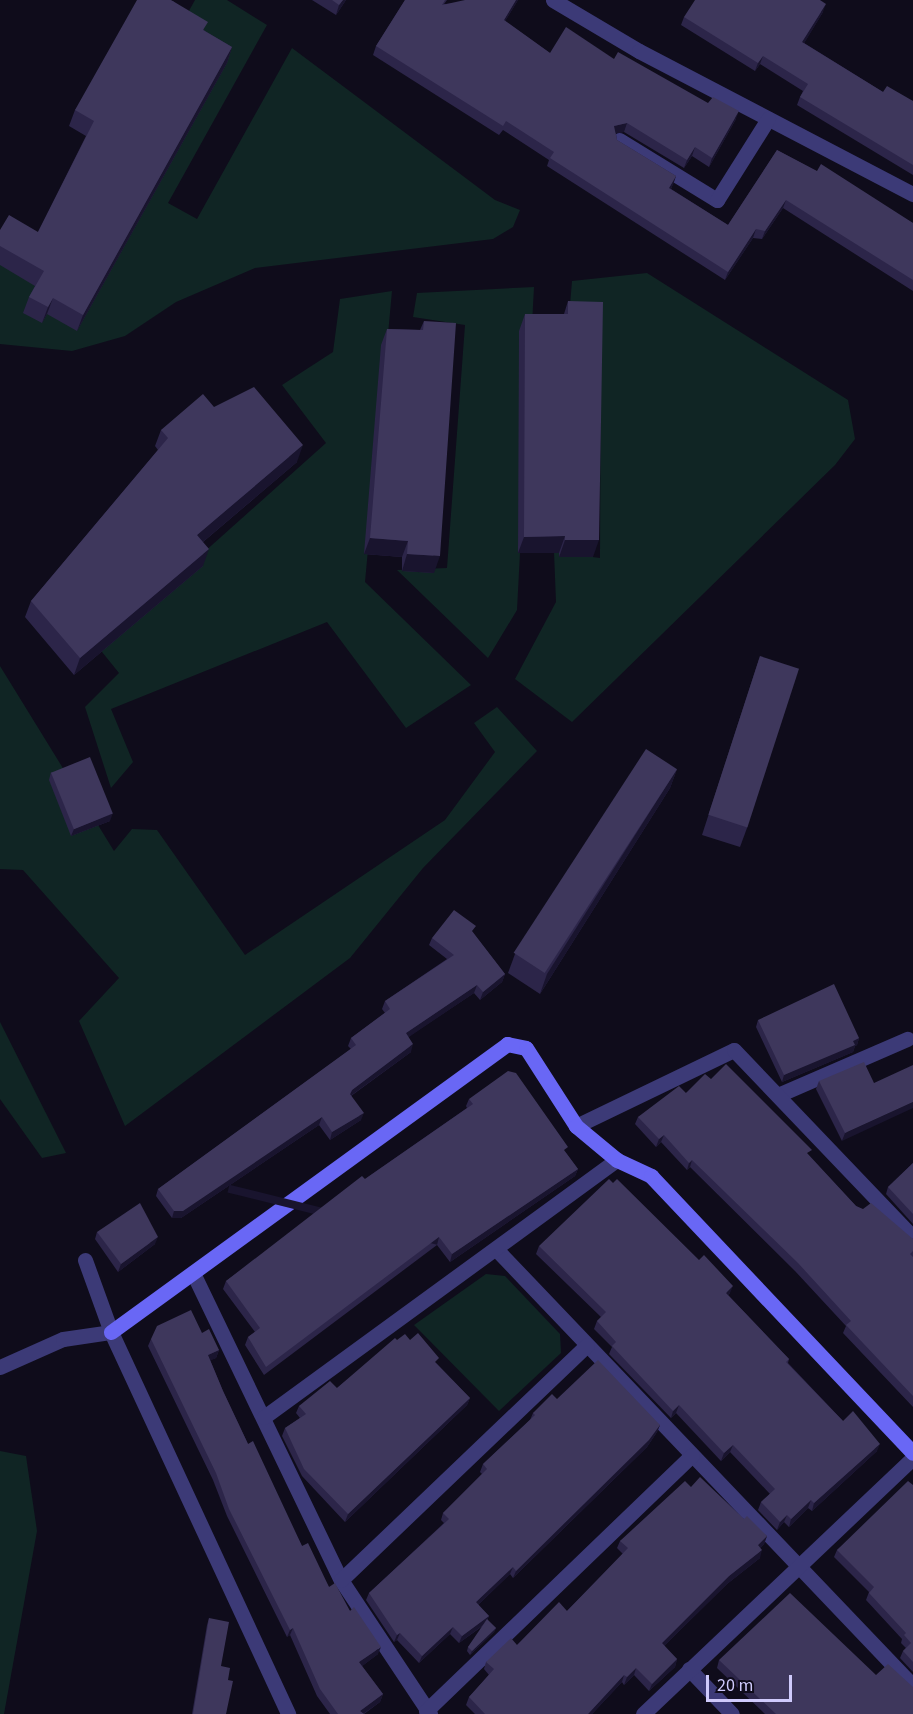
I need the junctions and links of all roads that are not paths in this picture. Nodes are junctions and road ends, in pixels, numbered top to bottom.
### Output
1 (553, 0) edge
2 (768, 119) junction
3 (619, 140) edge
4 (913, 194) edge
5 (907, 1039) dead end
6 (778, 1095) junction
7 (576, 1126) junction
8 (617, 1160) junction
9 (913, 1237) edge
10 (496, 1250) junction
11 (85, 1260) dead end
12 (193, 1273) junction
13 (111, 1332) junction
14 (587, 1346) junction
15 (0, 1366) edge
16 (264, 1417) junction
17 (913, 1453) edge
18 (692, 1455) junction
19 (913, 1458) edge
20 (798, 1567) junction
21 (341, 1580) junction
22 (689, 1669) junction
23 (913, 1686) edge
24 (428, 1713) edge
25 (288, 1714) edge
26 (643, 1714) edge
27 (732, 1714) edge

1 - 2 street
2 - 3 street
2 - 4 street
5 - 6 street
6 - 7 street
6 - 9 street
7 - 8 street
7 - 12 street
8 - 10 street
8 - 17 street
10 - 14 street
10 - 16 street
11 - 13 street
12 - 13 street
12 - 16 street
13 - 15 street
13 - 25 street
14 - 18 street
14 - 21 street
16 - 21 street
18 - 20 street
18 - 24 street
19 - 20 street
20 - 22 street
20 - 23 street
21 - 24 street
22 - 26 street
22 - 27 street

